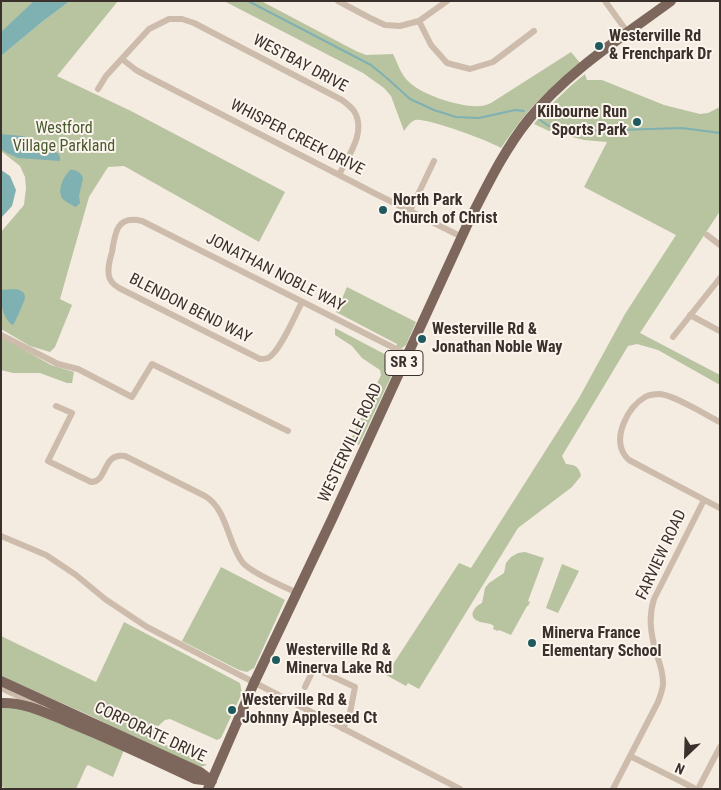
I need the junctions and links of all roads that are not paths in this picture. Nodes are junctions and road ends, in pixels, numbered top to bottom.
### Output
1 (338, 1) edge
2 (446, 1) edge
3 (605, 1) edge
4 (671, 1) edge
5 (419, 21) junction
6 (534, 31) dead end
7 (628, 32) junction
8 (122, 59) junction
9 (98, 89) dead end
10 (434, 162) dead end
11 (339, 175) junction
12 (410, 211) junction
13 (128, 220) joint
14 (707, 235) dead end
15 (462, 237) junction
16 (720, 244) edge
17 (720, 278) edge
18 (302, 302) junction
19 (690, 315) junction
20 (720, 331) edge
21 (1, 335) edge
22 (673, 337) dead end
23 (408, 355) junction
24 (56, 406) dead end
25 (720, 422) edge
26 (288, 431) dead end
27 (704, 500) junction
28 (720, 508) edge
29 (1, 536) edge
30 (297, 593) junction
31 (2, 682) edge
32 (254, 683) junction
33 (305, 687) dead end
34 (1, 703) edge
35 (343, 729) junction
36 (105, 737) junction
37 (720, 747) edge
38 (630, 756) junction
39 (210, 785) edge
40 (460, 789) edge
41 (613, 789) edge
42 (697, 789) edge

1 - 5 street
2 - 5 street
3 - 7 street
4 - 7 main road, WESTERVILLE ROAD / SR 3
5 - 6 street
7 - 15 main road, WESTERVILLE ROAD / SR 3
8 - 9 street
8 - 11 street, WHISPER CREEK DRIVE
8 - 11 street, WESTBAY DRIVE
10 - 12 street
11 - 12 street, WHISPER CREEK DRIVE
12 - 15 street, WHISPER CREEK DRIVE
13 - 18 street, JONATHAN NOBLE WAY
13 - 18 street, BLENDON BEND WAY
14 - 16 street
15 - 23 main road, WESTERVILLE ROAD / SR 3
17 - 19 street
18 - 23 street, JONATHAN NOBLE WAY
19 - 20 street
19 - 22 street
21 - 26 street
23 - 30 main road, WESTERVILLE ROAD / SR 3
24 - 30 street
25 - 27 street
27 - 28 street
27 - 38 street, FARVIEW ROAD
29 - 32 street
30 - 32 main road, WESTERVILLE ROAD / SR 3
31 - 36 street, CORPORATE DRIVE
31 - 39 main road, CORPORATE DRIVE
32 - 35 street
32 - 39 main road, WESTERVILLE ROAD / SR 3
33 - 35 street
34 - 36 main road
35 - 40 street
36 - 39 main road, CORPORATE DRIVE
37 - 42 street
38 - 41 street, FARVIEW ROAD
38 - 42 street

